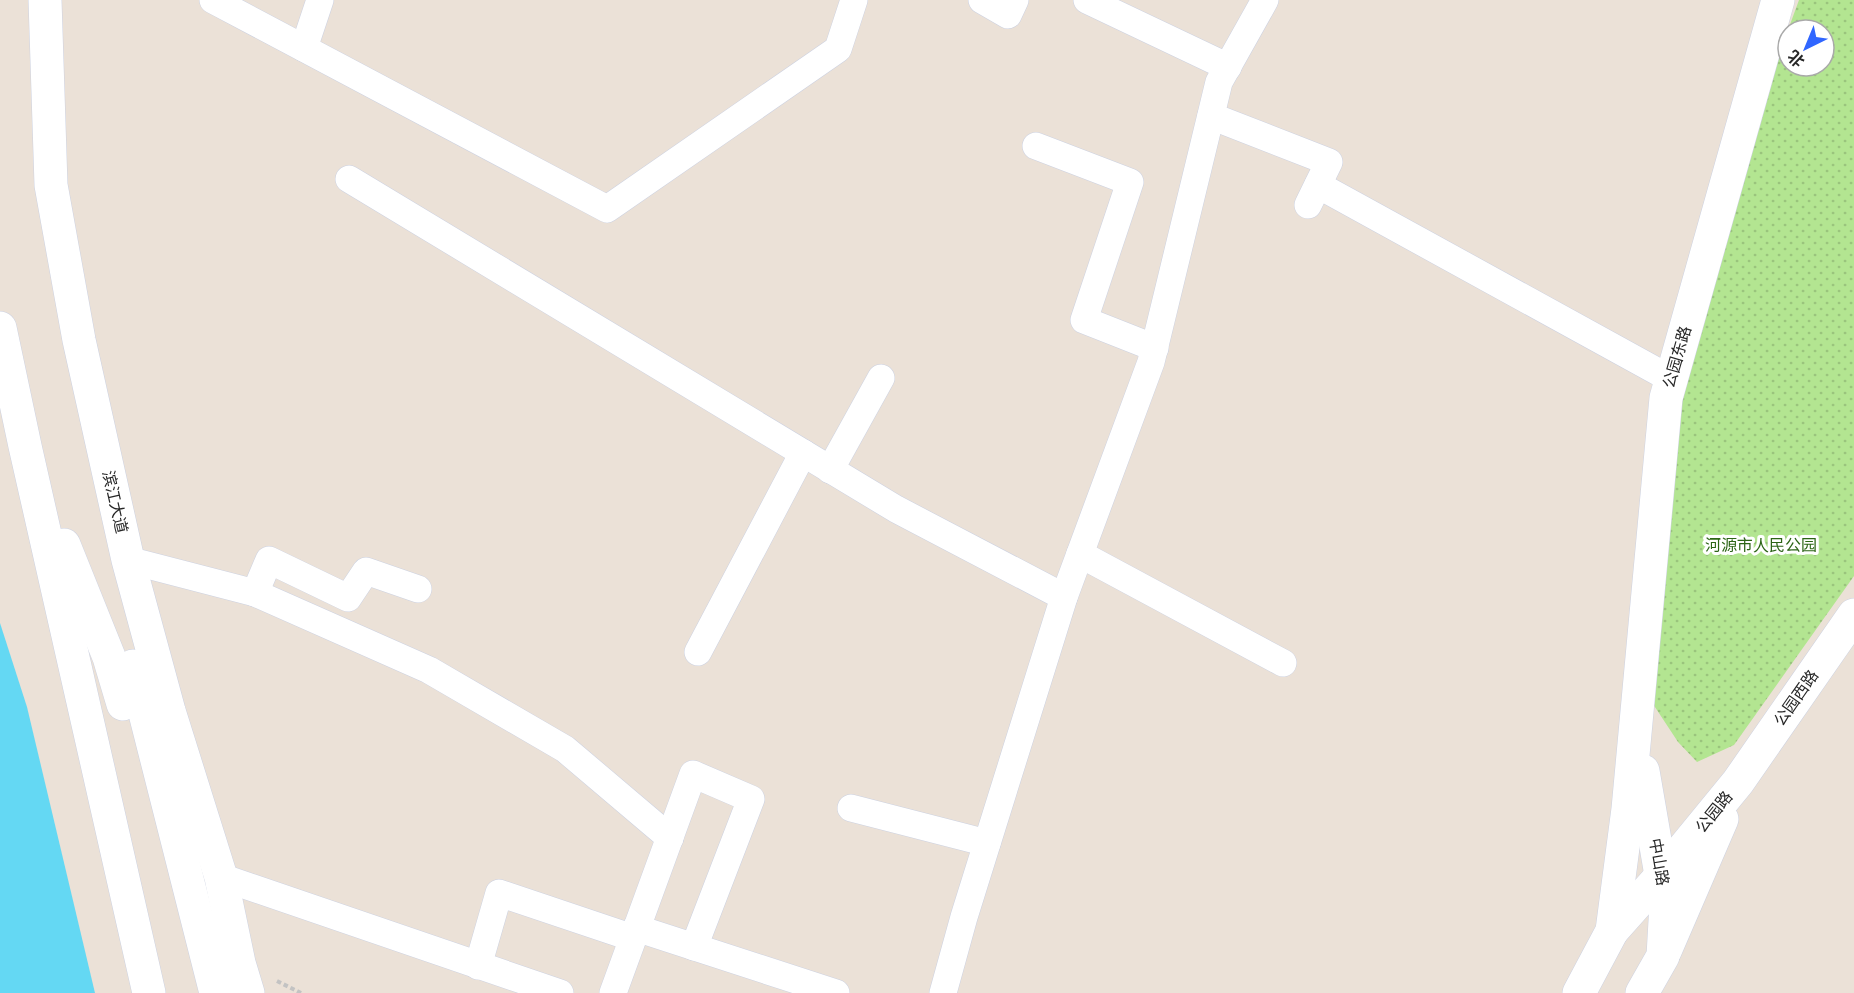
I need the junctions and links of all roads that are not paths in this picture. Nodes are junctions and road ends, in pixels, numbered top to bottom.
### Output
1 (45, 0) edge
2 (213, 0) edge
3 (320, 0) edge
4 (854, 0) edge
5 (982, 0) edge
6 (1015, 0) edge
7 (1087, 0) edge
8 (1265, 0) edge
9 (1778, 0) edge
10 (304, 48) junction
11 (1228, 67) junction
12 (1211, 116) junction
13 (1036, 146) dead end
14 (349, 179) dead end
15 (0, 328) edge
16 (79, 340) junction
17 (1155, 348) junction
18 (881, 378) dead end
19 (1671, 379) junction
20 (25, 446) junction
21 (802, 453) junction
22 (830, 470) junction
23 (1080, 554) junction
24 (128, 560) junction
25 (418, 589) dead end
26 (255, 593) junction
27 (1064, 597) junction
28 (1854, 615) edge
29 (698, 652) dead end
30 (1283, 663) dead end
31 (1636, 726) junction
32 (1738, 782) junction
33 (851, 808) dead end
34 (670, 838) junction
35 (987, 843) junction
36 (1661, 876) junction
37 (221, 877) junction
38 (1612, 931) junction
39 (635, 933) junction
40 (694, 947) junction
41 (1662, 956) junction
42 (478, 966) junction
43 (149, 993) edge
44 (199, 993) edge
45 (216, 993) edge
46 (248, 993) edge
47 (560, 993) edge
48 (613, 993) edge
49 (836, 993) edge
50 (943, 993) edge
51 (1579, 993) edge
52 (1642, 993) edge

1 - 16 main road, 滨江大道
2 - 10 street
3 - 10 street
4 - 10 street
5 - 6 street
7 - 11 street
8 - 11 street
9 - 19 main road, 公园东路
11 - 12 street
12 - 17 street
12 - 19 street
13 - 17 street
14 - 21 street
15 - 20 main road
16 - 24 main road, 滨江大道
16 - 45 main road
17 - 23 street
18 - 22 street
19 - 31 main road, 公园东路
20 - 43 main road
20 - 44 main road
21 - 22 street
21 - 29 street
22 - 27 street
23 - 27 street
23 - 30 street
24 - 26 street
24 - 37 main road, 滨江大道
25 - 26 street
26 - 34 street
27 - 35 street
28 - 32 main road, 公园西路
31 - 36 main road, 中山路
31 - 38 main road, 公园路
32 - 36 main road, 公园路
32 - 41 main road, 公园路
33 - 35 street
34 - 39 street
34 - 40 street
35 - 50 street
36 - 38 main road, 公园路
36 - 41 main road, 中山路
37 - 42 street
37 - 46 main road, 滨江大道
38 - 51 main road, 公园路
39 - 40 street
39 - 42 street
39 - 48 street
40 - 49 street
41 - 52 main road, 中山路
42 - 47 street

